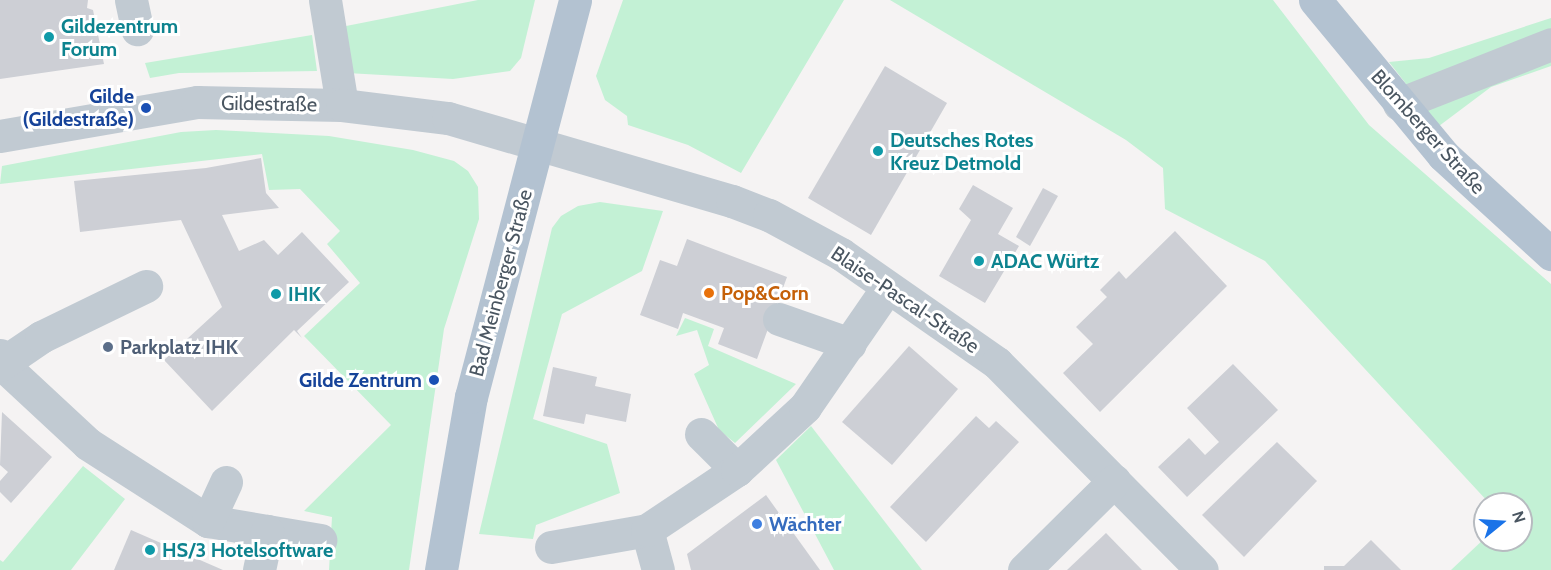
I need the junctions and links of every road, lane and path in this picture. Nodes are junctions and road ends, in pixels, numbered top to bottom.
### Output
1 (325, 0) edge
2 (575, 0) edge
3 (1315, 0) edge
4 (1551, 44) edge
5 (1399, 104) junction
6 (342, 105) junction
7 (0, 136) edge
8 (537, 144) junction
9 (1551, 254) edge
10 (146, 286) dead end
11 (887, 288) junction
12 (779, 319) dead end
13 (849, 344) junction
14 (1, 362) edge
15 (701, 434) dead end
16 (737, 470) junction
17 (1114, 481) junction
18 (226, 482) dead end
19 (208, 520) junction
20 (647, 530) junction
21 (267, 531) junction
22 (320, 540) dead end
23 (551, 548) dead end
24 (260, 570) edge
25 (441, 570) edge
26 (658, 570) edge
27 (1024, 570) edge
28 (1202, 570) edge

1 - 6 street
2 - 8 main road, Bad Meinberger Straße
3 - 5 main road, Blomberger Straße
4 - 5 street
5 - 9 main road, Blomberger Straße
6 - 7 street, Gildestraße
6 - 8 street, Gildestraße
8 - 11 street, Blaise-Pascal-Straße
8 - 25 main road, Bad Meinberger Straße
10 - 14 street
11 - 13 street
11 - 17 street, Blaise-Pascal-Straße
12 - 13 street
13 - 16 street
14 - 19 street
15 - 16 street
16 - 20 street
17 - 27 street
17 - 28 street, Blaise-Pascal-Straße
18 - 19 street
19 - 21 street
20 - 23 street
20 - 26 street
21 - 22 street
21 - 24 street

